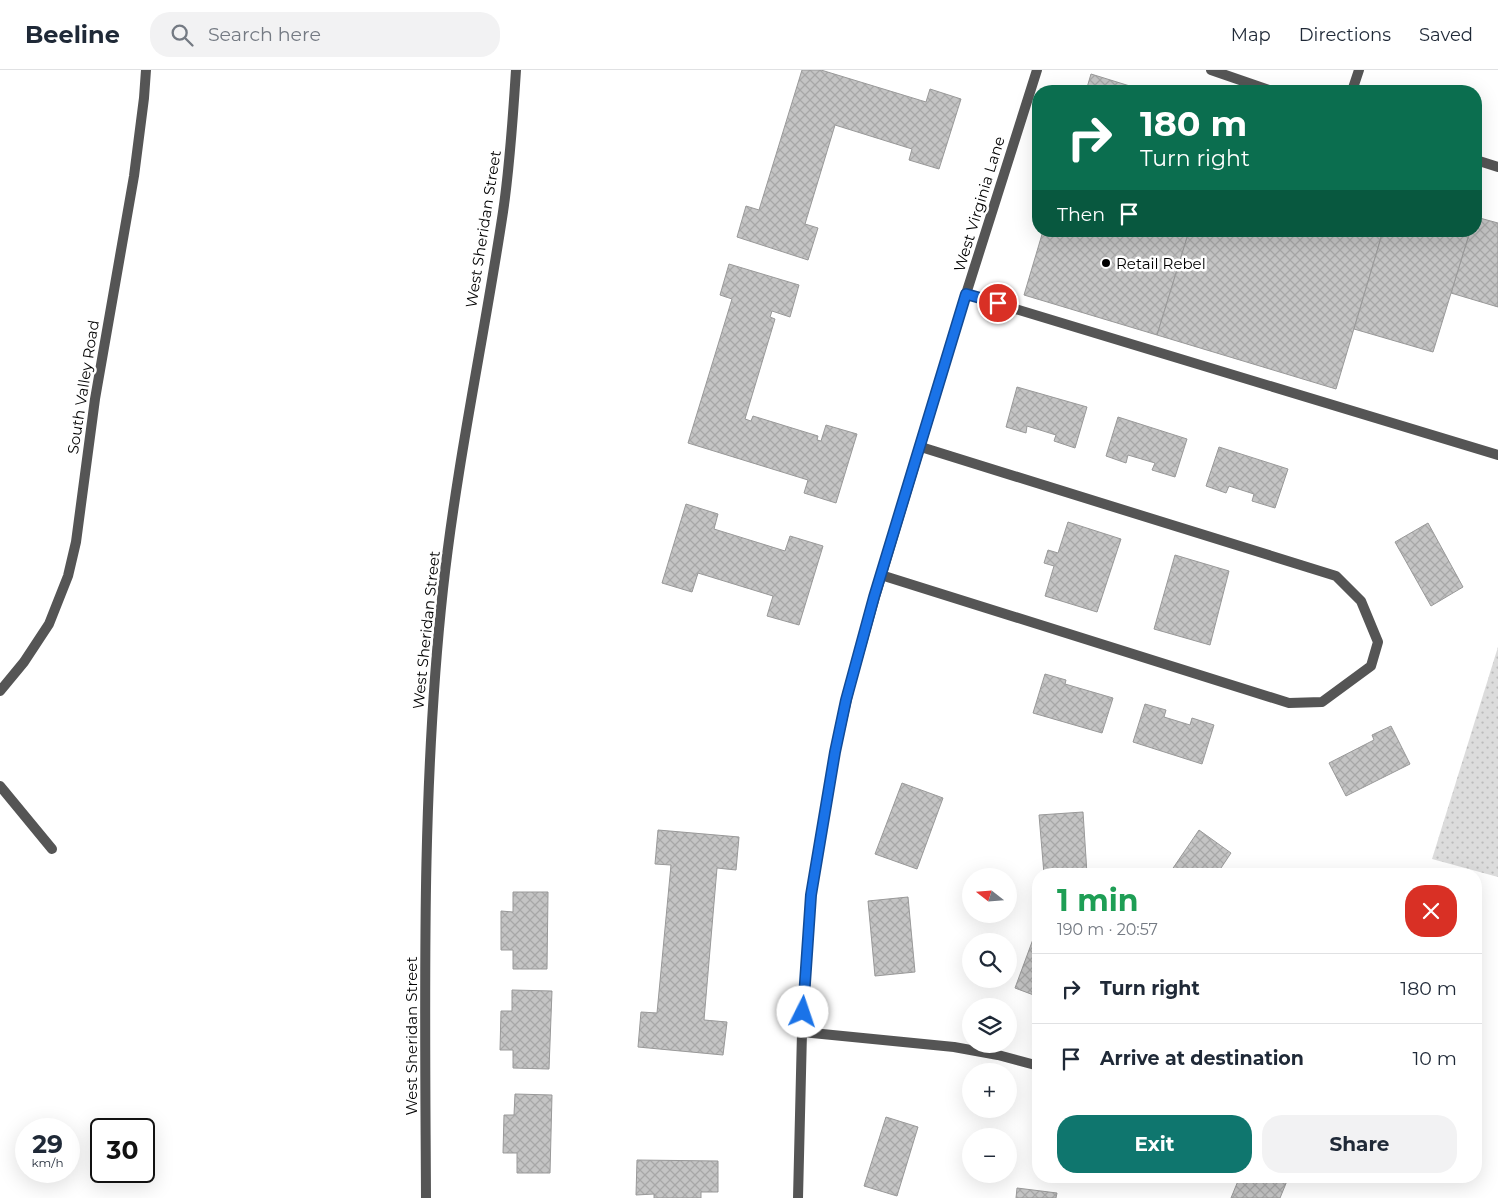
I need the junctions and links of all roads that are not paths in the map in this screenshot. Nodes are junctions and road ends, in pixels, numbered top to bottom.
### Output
1 (146, 70) edge
2 (516, 70) edge
3 (1036, 70) edge
4 (1211, 70) edge
5 (1359, 70) edge
6 (1255, 85) edge
7 (1354, 85) edge
8 (1482, 162) edge
9 (1498, 167) edge
10 (966, 294) junction
11 (920, 447) junction
12 (1498, 455) edge
13 (881, 575) junction
14 (0, 690) edge
15 (0, 786) edge
16 (52, 849) dead end
17 (802, 1032) junction
18 (1032, 1064) edge
19 (426, 1198) edge
20 (798, 1198) edge

1 - 14 street, South Valley Road
2 - 19 street, West Sheridan Street
3 - 10 street, West Virginia Lane
4 - 6 street
5 - 7 street
8 - 9 street
10 - 11 street, West Virginia Lane
10 - 12 street
11 - 13 street, West Virginia Lane
11 - 13 street
13 - 17 street, West Virginia Lane
15 - 16 street
17 - 18 street
17 - 20 street, West Virginia Lane

